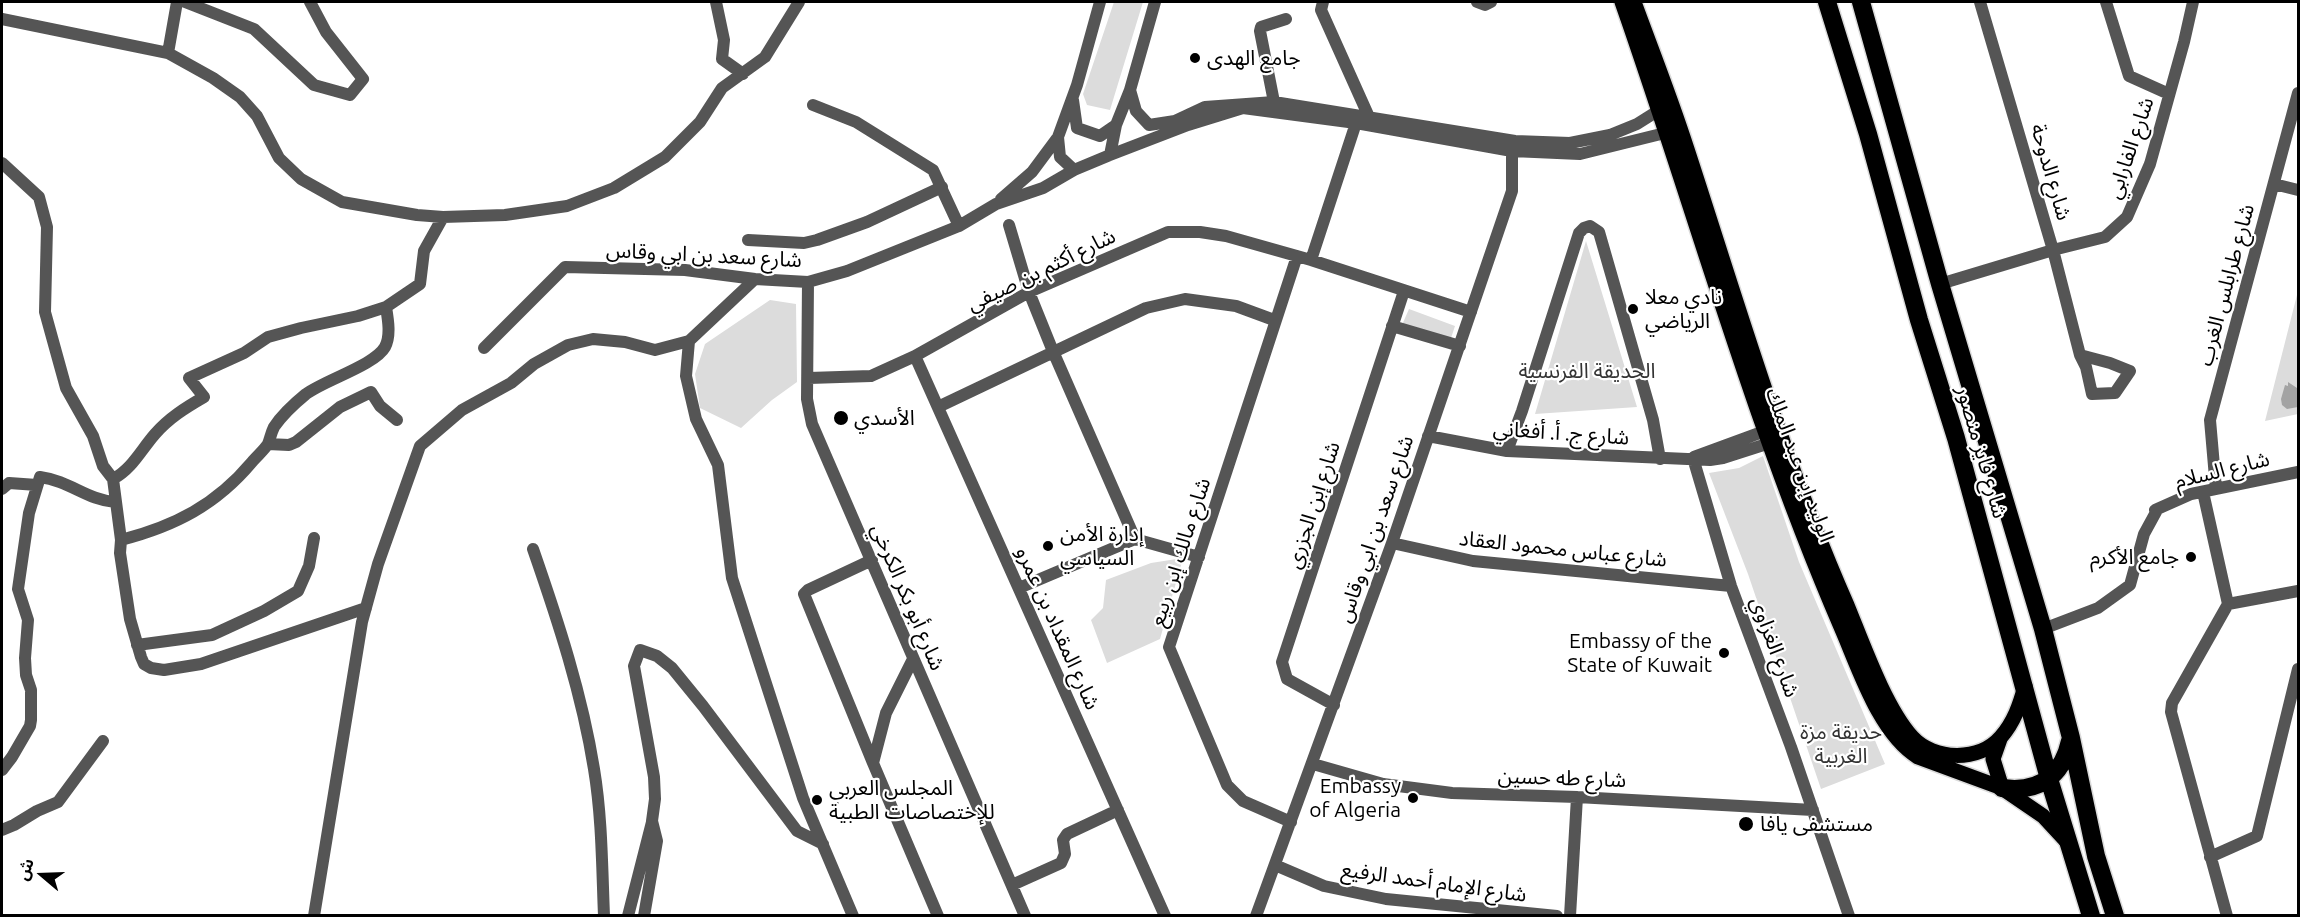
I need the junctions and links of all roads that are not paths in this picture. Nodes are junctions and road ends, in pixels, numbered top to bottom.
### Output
1 (177, 2) edge
2 (185, 2) edge
3 (310, 2) edge
4 (716, 2) edge
5 (799, 2) edge
6 (1100, 2) edge
7 (1155, 2) edge
8 (1323, 2) edge
9 (1477, 2) edge
10 (1491, 2) edge
11 (1622, 2) edge
12 (1634, 2) edge
13 (1827, 2) edge
14 (1861, 2) edge
15 (1980, 2) edge
16 (2106, 2) edge
17 (2193, 2) edge
18 (2, 19) edge
19 (1286, 19) dead end
20 (168, 53) junction
21 (743, 74) junction
22 (1130, 90) junction
23 (2298, 93) edge
24 (2169, 94) junction
25 (1072, 99) junction
26 (1274, 102) junction
27 (813, 105) dead end
28 (1666, 107) junction
29 (1369, 117) junction
30 (1356, 123) junction
31 (1116, 125) junction
32 (1674, 130) junction
33 (1058, 137) junction
34 (1514, 146) junction
35 (1110, 155) junction
36 (2, 164) edge
37 (1074, 170) junction
38 (2274, 184) junction
39 (942, 187) junction
40 (2298, 190) edge
41 (996, 204) junction
42 (442, 217) junction
43 (1009, 225) dead end
44 (959, 226) junction
45 (748, 240) dead end
46 (2053, 250) junction
47 (1297, 256) junction
48 (1311, 260) junction
49 (755, 279) junction
50 (808, 282) junction
51 (1940, 284) junction
52 (1404, 291) junction
53 (1029, 292) junction
54 (386, 306) junction
55 (1471, 312) junction
56 (1274, 320) junction
57 (1392, 326) junction
58 (689, 341) junction
59 (1460, 346) junction
60 (484, 348) dead end
61 (1053, 351) junction
62 (2080, 355) dead end
63 (915, 356) junction
64 (809, 378) junction
65 (938, 407) junction
66 (397, 420) dead end
67 (1773, 435) junction
68 (1428, 436) junction
69 (268, 444) junction
70 (1507, 451) junction
71 (1693, 458) junction
72 (1660, 459) junction
73 (2298, 472) edge
74 (113, 479) junction
75 (37, 485) junction
76 (2, 489) edge
77 (2216, 489) junction
78 (2203, 492) junction
79 (115, 502) junction
80 (314, 538) dead end
81 (1135, 538) junction
82 (121, 540) junction
83 (1392, 543) junction
84 (534, 549) dead end
85 (1198, 558) junction
86 (872, 560) junction
87 (1731, 585) junction
88 (1019, 588) junction
89 (2298, 591) edge
90 (2228, 604) junction
91 (366, 608) junction
92 (2043, 629) junction
93 (137, 645) junction
94 (914, 659) junction
95 (2298, 669) edge
96 (2025, 686) junction
97 (1334, 705) junction
98 (2071, 738) junction
99 (2000, 739) junction
100 (103, 741) dead end
101 (1968, 755) junction
102 (873, 763) junction
103 (1313, 764) junction
104 (2, 770) edge
105 (1970, 776) junction
106 (2049, 778) junction
107 (2002, 788) junction
108 (1577, 797) junction
109 (1118, 810) junction
110 (1813, 810) junction
111 (652, 821) junction
112 (1291, 822) junction
113 (2, 830) edge
114 (2068, 843) junction
115 (823, 844) junction
116 (2210, 857) junction
117 (1275, 865) junction
118 (1012, 885) junction
119 (2113, 909) edge
120 (314, 915) edge
121 (604, 915) edge
122 (628, 915) edge
123 (644, 915) edge
124 (853, 915) edge
125 (938, 915) edge
126 (1025, 915) edge
127 (1165, 915) edge
128 (1256, 915) edge
129 (1546, 915) edge
130 (1557, 915) edge
131 (1570, 915) edge
132 (1849, 915) edge
133 (2091, 915) edge
134 (2227, 915) edge

1 - 20 street
2 - 3 street
4 - 21 street
5 - 21 street
6 - 25 street
7 - 22 street
8 - 29 street
9 - 10 street
11 - 28 main road, الوليد إبن عبد الملك
12 - 28 main road, الوليد إبن عبد الملك
13 - 96 highway, شارع فايز منصور
14 - 51 highway, شارع فايز منصور
15 - 46 street, شارع الدوحة
16 - 24 street
17 - 24 street, شارع الفارابي
18 - 20 street
19 - 26 street
20 - 42 street
21 - 42 street
22 - 26 street, شارع سعد بن ابي وقاس
22 - 31 street
23 - 38 street, شارع طرابلس الغرب
24 - 46 street, شارع الفارابي
25 - 31 street
25 - 33 street
26 - 29 street, شارع سعد بن ابي وقاس
27 - 39 street
28 - 32 main road, الوليد إبن عبد الملك
28 - 34 street, شارع سعد بن ابي وقاس
29 - 34 street, شارع سعد بن ابي وقاس
30 - 34 street, شارع سعد بن ابي وقاس
30 - 35 street, شارع سعد بن ابي وقاس
30 - 48 street
31 - 35 street
32 - 34 street, شارع سعد بن ابي وقاس
32 - 67 main road, الوليد إبن عبد الملك
33 - 37 street
33 - 41 street
34 - 55 street, شارع سعد بن ابي وقاس
35 - 37 street, شارع سعد بن ابي وقاس
36 - 74 street
37 - 41 street, شارع سعد بن ابي وقاس
38 - 40 street
38 - 77 street, شارع طرابلس الغرب
39 - 44 street
39 - 45 street
41 - 44 street, شارع سعد بن ابي وقاس
42 - 54 street
43 - 53 street
44 - 50 street, شارع سعد بن ابي وقاس
46 - 51 street, شارع الفارابي
46 - 62 street, شارع الدوحة
47 - 48 street, شارع أكثم بن صيفي
47 - 53 street, شارع أكثم بن صيفي
47 - 56 street, شارع مالك إبن ربيع
48 - 52 street, شارع أكثم بن صيفي
49 - 50 street, شارع سعد بن ابي وقاس
49 - 58 street
49 - 60 street, شارع سعد بن ابي وقاس
50 - 64 street, شارع أبو بكر الكرخي
51 - 92 highway, شارع فايز منصور
52 - 55 street, شارع أكثم بن صيفي
52 - 57 street, شارع إبن الجزري
53 - 61 street
53 - 63 street, شارع أكثم بن صيفي
54 - 69 street
54 - 74 street
55 - 59 street, شارع سعد بن ابي وقاس
56 - 61 street
56 - 85 street, شارع مالك إبن ربيع
57 - 59 street
57 - 97 street, شارع إبن الجزري
58 - 91 street
58 - 115 street
59 - 68 street, شارع سعد بن ابي وقاس
61 - 65 street
61 - 81 street
63 - 64 street, شارع أكثم بن صيفي
63 - 65 street, شارع المقداد بن عمرو
64 - 86 street, شارع أبو بكر الكرخي
65 - 88 street, شارع المقداد بن عمرو
66 - 69 street
67 - 71 street, شارع ج. أ. أفغاني
67 - 101 main road, الوليد إبن عبد الملك
67 - 105 main road, الوليد إبن عبد الملك
68 - 70 street, شارع ج. أ. أفغاني
68 - 83 street, شارع سعد بن ابي وقاس
69 - 82 street
70 - 72 street, شارع ج. أ. أفغاني
70 - 72 street
71 - 72 street, شارع ج. أ. أفغاني
71 - 87 street, شارع الغزاوي
73 - 77 street, شارع السلام
74 - 79 street
75 - 76 street
75 - 79 street
75 - 104 street
77 - 78 street, شارع السلام
78 - 90 street
78 - 92 street, شارع السلام
79 - 82 street
80 - 93 street
81 - 85 street
81 - 88 street
82 - 93 street
83 - 87 street, شارع عباس محمود العقاد
83 - 97 street, شارع سعد بن ابي وقاس
84 - 121 street
85 - 112 street, شارع مالك إبن ربيع
86 - 94 street, شارع أبو بكر الكرخي
86 - 102 street
87 - 110 street, شارع الغزاوي
88 - 109 street, شارع المقداد بن عمرو
89 - 90 street
90 - 116 street
91 - 93 street
91 - 120 street
92 - 98 highway, شارع فايز منصور
94 - 102 street
94 - 118 street, شارع أبو بكر الكرخي
95 - 116 street
96 - 99 main road
96 - 106 highway, شارع فايز منصور
97 - 103 street, شارع سعد بن ابي وقاس
98 - 106 highway
98 - 119 highway, شارع فايز منصور
99 - 101 main road
99 - 107 main road
100 - 113 street
101 - 105 main road
102 - 125 street
103 - 108 street, شارع طه حسين
103 - 112 street, شارع سعد بن ابي وقاس
105 - 107 main road, الوليد إبن عبد الملك
106 - 107 highway
106 - 114 highway, شارع فايز منصور
107 - 114 main road, الوليد إبن عبد الملك
108 - 110 street, شارع طه حسين
108 - 131 street
109 - 118 street
109 - 127 street, شارع المقداد بن عمرو
110 - 132 street, شارع الغزاوي
111 - 115 street
111 - 122 street
111 - 123 street
112 - 117 street, شارع سعد بن ابي وقاس
114 - 133 highway, شارع فايز منصور
115 - 124 street
116 - 134 street
117 - 128 street, شارع سعد بن ابي وقاس
117 - 129 street, شارع الإمام أحمد الرفيع
118 - 126 street, شارع أبو بكر الكرخي
119 - 133 highway
129 - 130 street, شارع الإمام أحمد الرفيع

